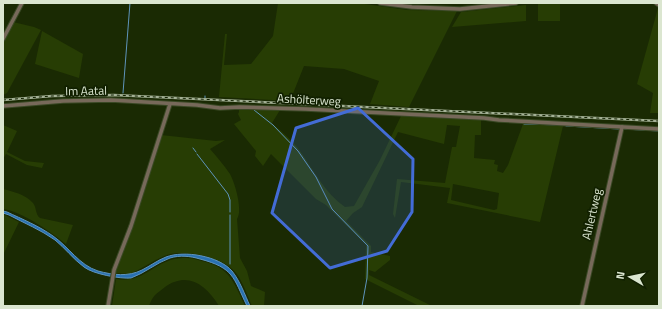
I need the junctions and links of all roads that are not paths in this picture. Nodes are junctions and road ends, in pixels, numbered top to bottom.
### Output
1 (22, 3) edge
2 (380, 3) edge
3 (516, 3) edge
4 (656, 3) edge
5 (659, 5) edge
6 (3, 39) edge
7 (170, 104) junction
8 (3, 106) edge
9 (622, 127) junction
10 (659, 129) edge
11 (108, 306) edge
12 (582, 306) edge

1 - 6 street
2 - 3 street
4 - 5 street
7 - 8 street, Im Aatal
7 - 9 street, Ashölterweg
7 - 11 street
9 - 10 street, Ashölterweg
9 - 12 street, Ahlertweg

